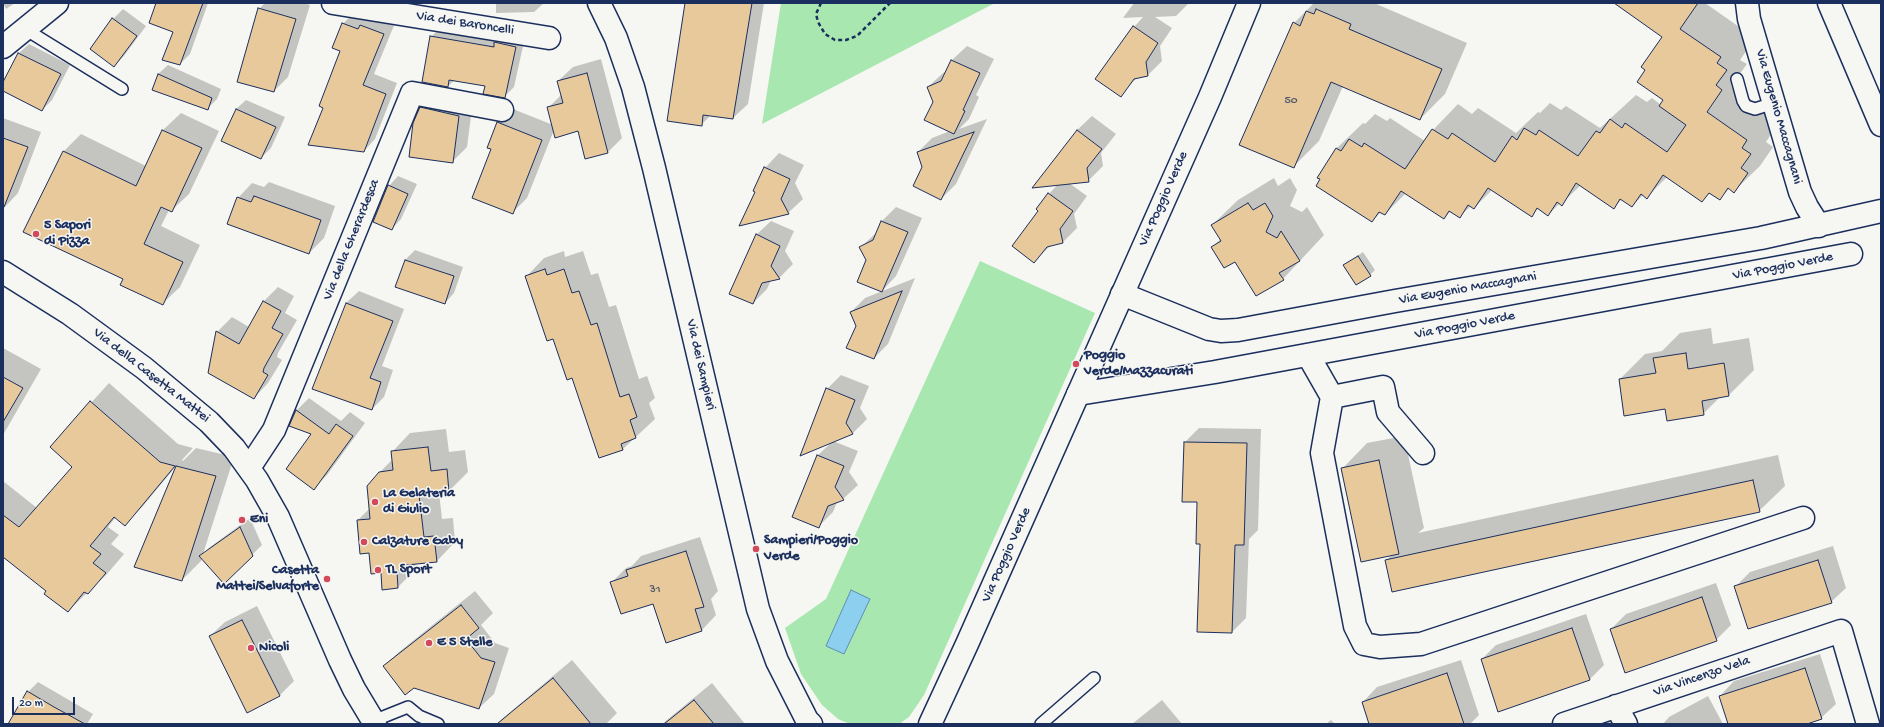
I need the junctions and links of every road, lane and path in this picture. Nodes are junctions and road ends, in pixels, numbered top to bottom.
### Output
1 (57, 3) edge
2 (333, 3) edge
3 (599, 3) edge
4 (821, 3) edge
5 (890, 3) edge
6 (1249, 3) edge
7 (1747, 3) edge
8 (1829, 3) edge
9 (25, 29) junction
10 (549, 38) dead end
11 (3, 47) edge
12 (1737, 79) dead end
13 (122, 89) dead end
14 (1774, 103) junction
15 (502, 110) dead end
16 (1881, 125) edge
17 (1881, 211) edge
18 (1819, 226) junction
19 (1851, 254) dead end
20 (3, 272) edge
21 (1122, 294) junction
22 (1308, 355) junction
23 (1078, 394) junction
24 (1332, 397) junction
25 (1423, 453) dead end
26 (249, 468) junction
27 (1803, 518) dead end
28 (1094, 678) dead end
29 (1621, 715) edge
30 (929, 721) edge
31 (370, 723) edge
32 (808, 723) edge
33 (438, 724) edge
34 (1041, 724) edge
35 (1564, 724) edge
36 (1868, 724) edge

1 - 9 street
2 - 10 street, Via dei Baroncelli
3 - 32 street, Via dei Sampieri
4 - 5 path
6 - 21 street, Via Poggio Verde
7 - 14 street, Via Eugenio Maccagnani
8 - 16 street
9 - 11 street
9 - 13 lane
12 - 14 lane
14 - 18 street, Via Eugenio Maccagnani
15 - 26 street, Via della Gherardesca
17 - 18 street, Via Eugenio Maccagnani
18 - 21 street, Via Eugenio Maccagnani
19 - 22 street, Via Poggio Verde
20 - 26 street, Via della Casetta Mattei
21 - 23 street, Via Poggio Verde
22 - 23 street, Via Poggio Verde
22 - 24 street
23 - 30 street, Via Poggio Verde
24 - 25 street
24 - 27 street
26 - 31 street, Via della Casetta Mattei
28 - 34 lane
29 - 35 street, Via Vincenzo Vela
29 - 36 street, Via Vincenzo Vela
31 - 33 lane

